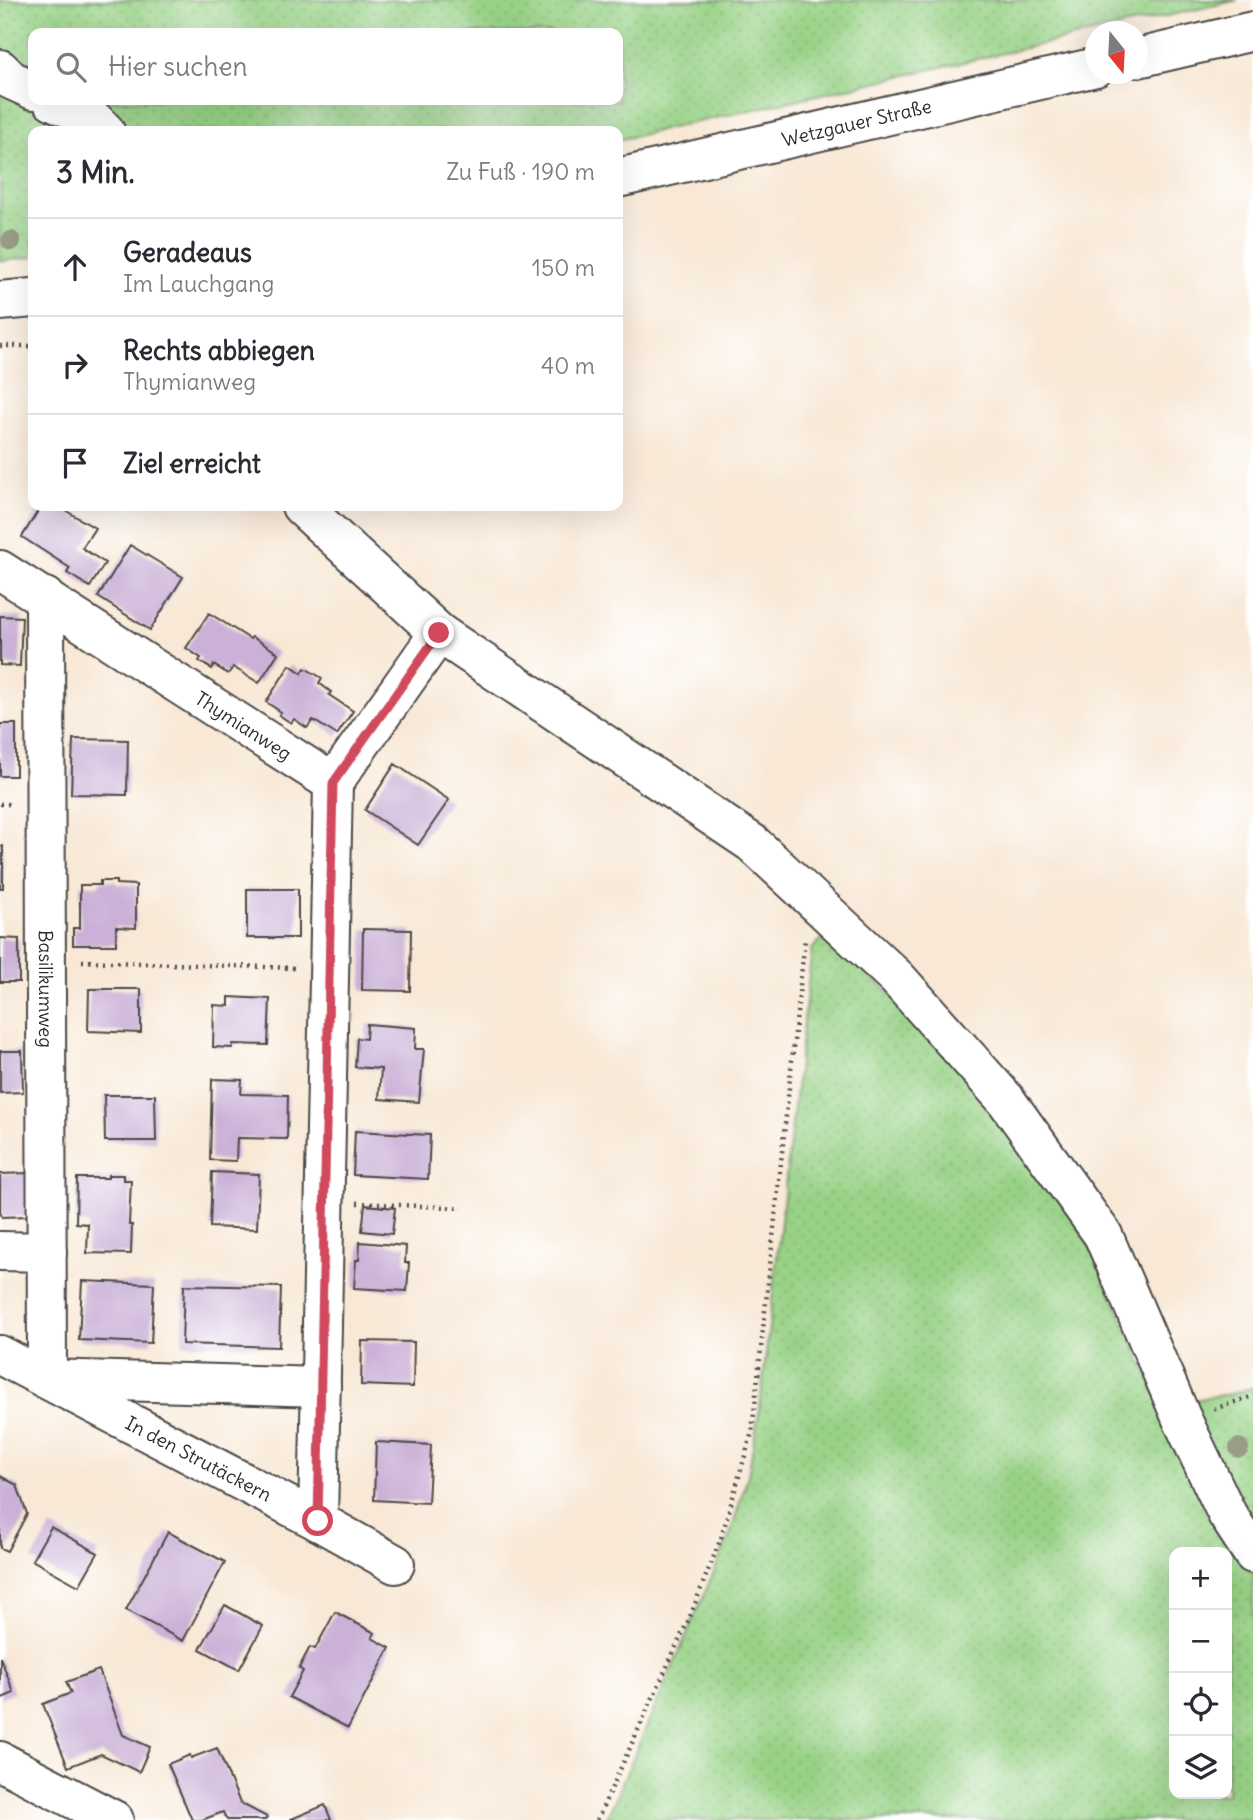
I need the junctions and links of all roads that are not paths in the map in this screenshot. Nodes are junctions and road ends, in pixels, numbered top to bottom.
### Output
1 (1253, 31) edge
2 (1148, 56) edge
3 (0, 69) edge
4 (1085, 70) edge
5 (28, 88) edge
6 (62, 105) edge
7 (100, 126) edge
8 (623, 177) edge
9 (28, 298) edge
10 (0, 301) edge
11 (306, 511) edge
12 (0, 569) edge
13 (45, 597) junction
14 (439, 633) junction
15 (333, 783) junction
16 (0, 1251) edge
17 (47, 1252) junction
18 (0, 1355) edge
19 (47, 1379) junction
20 (321, 1387) junction
21 (318, 1521) junction
22 (1253, 1554) edge
23 (396, 1564) dead end
24 (0, 1762) edge
25 (114, 1820) edge

1 - 2 street
3 - 5 street
4 - 8 street, Wetzgauer Straße
6 - 7 street
9 - 10 street
11 - 14 street
12 - 13 street, Thymianweg
13 - 15 street, Thymianweg
13 - 17 street, Basilikumweg
14 - 15 street
14 - 22 street
15 - 20 street
16 - 17 street
17 - 19 street, Basilikumweg
18 - 19 street, In den Strutäckern
19 - 20 street
19 - 21 street, In den Strutäckern
20 - 21 street
21 - 23 street, In den Strutäckern
24 - 25 street

